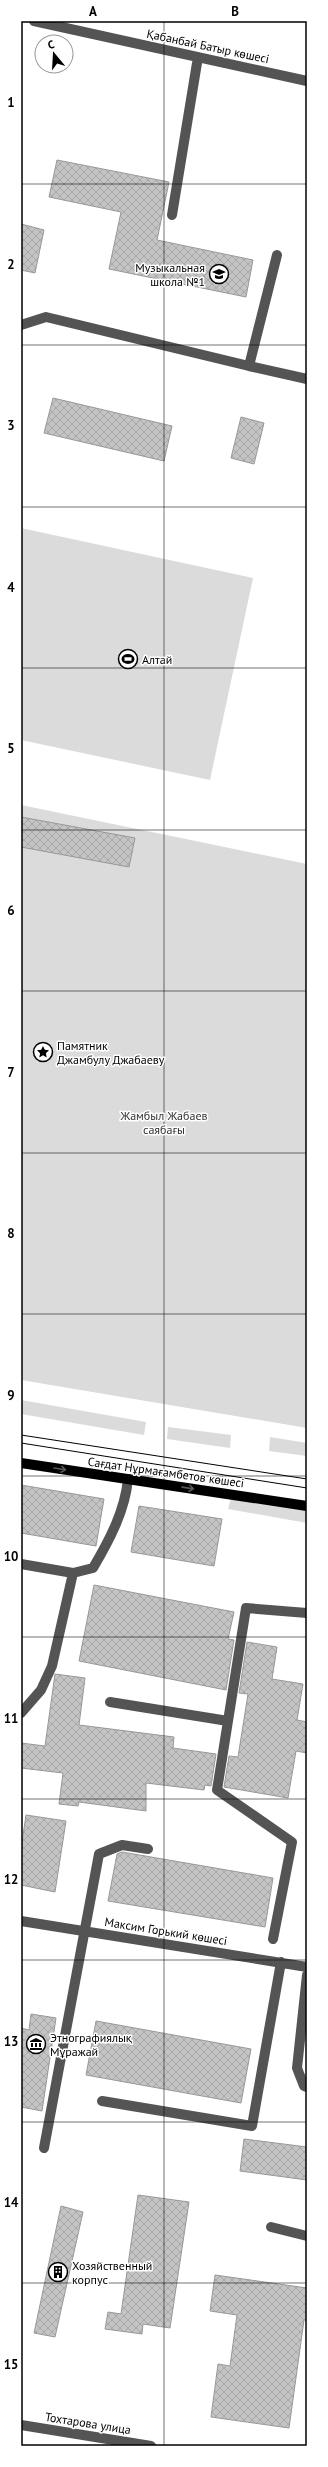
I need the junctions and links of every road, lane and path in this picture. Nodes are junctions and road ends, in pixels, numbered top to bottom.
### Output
1 (34, 21) edge
2 (198, 57) junction
3 (307, 81) edge
4 (172, 215) dead end
5 (277, 255) dead end
6 (21, 325) edge
7 (249, 366) junction
8 (307, 379) edge
9 (21, 1463) edge
10 (128, 1480) junction
11 (307, 1506) edge
12 (21, 1564) edge
13 (73, 1573) junction
14 (307, 1612) edge
15 (110, 1702) dead end
16 (21, 1714) edge
17 (228, 1721) junction
18 (148, 1849) dead end
19 (21, 1921) edge
20 (85, 1931) junction
21 (273, 1939) dead end
22 (281, 1962) junction
23 (307, 1967) edge
24 (307, 1975) edge
25 (307, 2087) edge
26 (102, 2101) dead end
27 (44, 2148) dead end
28 (271, 2227) dead end
29 (307, 2236) edge
30 (21, 2425) edge
31 (151, 2446) edge

1 - 2 street, Қабанбай Батыр көшесі
2 - 3 street, Қабанбай Батыр көшесі
2 - 4 street
5 - 7 street
6 - 7 street
7 - 8 street
9 -> 10 main road, Сағдат Нұрмағамбетов көшесі
10 -> 11 main road, Сағдат Нұрмағамбетов көшесі
10 - 13 street
12 - 13 street
13 - 16 street
14 - 17 street
15 - 17 street
17 - 21 street
18 - 20 street
19 - 20 street, Максим Горький көшесі
20 - 22 street, Максим Горький көшесі
20 - 27 street
22 - 23 street, Максим Горький көшесі
22 - 26 street
24 - 25 street
28 - 29 street
30 - 31 street, Тохтарова улица

